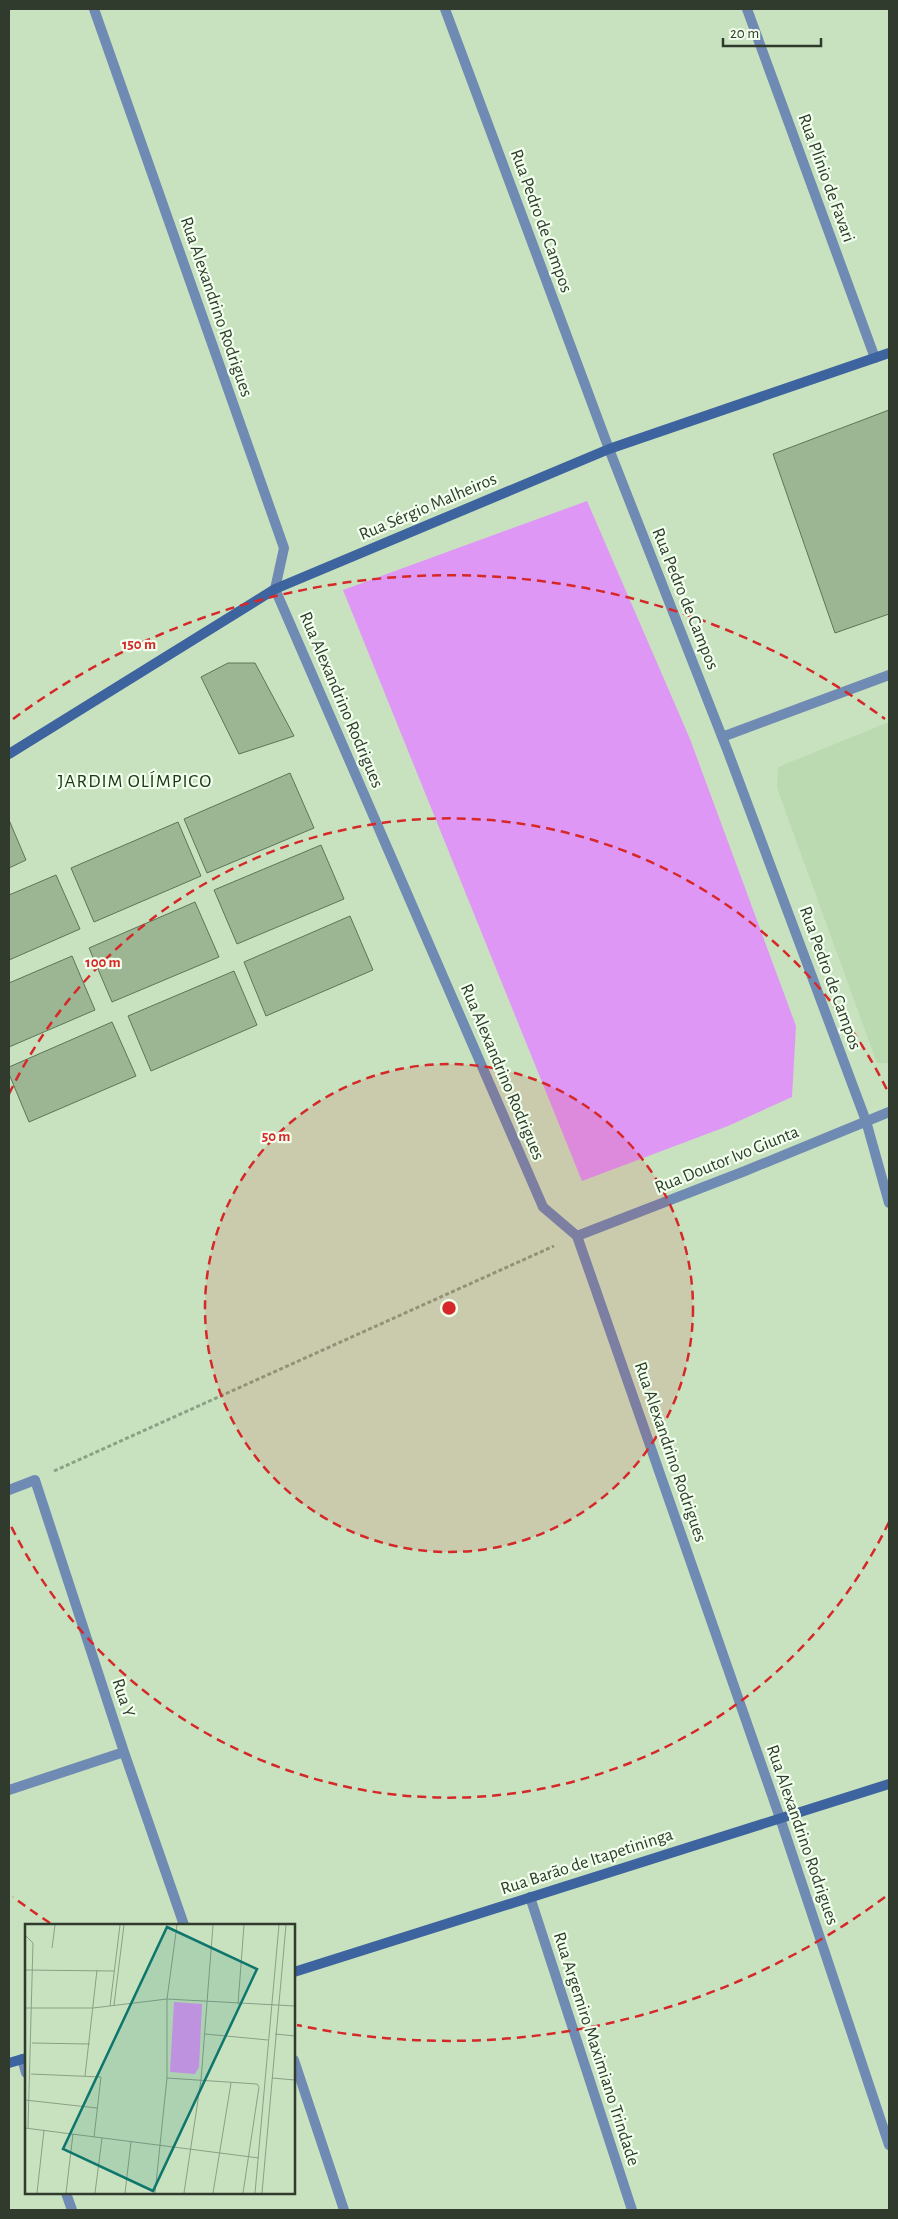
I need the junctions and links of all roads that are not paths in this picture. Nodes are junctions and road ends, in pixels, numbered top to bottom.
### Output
1 (94, 9) edge
2 (445, 9) edge
3 (747, 9) edge
4 (889, 352) edge
5 (875, 358) junction
6 (609, 449) junction
7 (275, 589) junction
8 (889, 675) edge
9 (722, 737) junction
10 (9, 754) edge
11 (889, 1112) edge
12 (866, 1120) junction
13 (889, 1203) edge
14 (577, 1236) junction
15 (9, 1490) edge
16 (124, 1752) junction
17 (889, 1784) edge
18 (9, 1790) edge
19 (780, 1818) junction
20 (530, 1897) junction
21 (184, 1924) edge
22 (295, 1972) edge
23 (24, 2058) edge
24 (9, 2063) edge
25 (295, 2063) edge
26 (889, 2146) edge
27 (66, 2194) edge
28 (72, 2210) edge
29 (344, 2210) edge
30 (632, 2210) edge

1 - 7 street, Rua Alexandrino Rodrigues
2 - 6 street, Rua Pedro de Campos
3 - 5 street, Rua Plínio de Favari
4 - 5 street, Rua Sérgio Malheiros
5 - 6 street, Rua Sérgio Malheiros
6 - 7 street, Rua Sérgio Malheiros
6 - 9 street, Rua Pedro de Campos
7 - 10 street, Rua Sérgio Malheiros
7 - 14 street, Rua Alexandrino Rodrigues
8 - 9 street
9 - 12 street, Rua Pedro de Campos
11 - 12 street, Rua Doutor Ivo Giunta
12 - 13 street, Rua Pedro de Campos
12 - 14 street, Rua Doutor Ivo Giunta
14 - 19 street, Rua Alexandrino Rodrigues
15 - 16 street, Rua Y
16 - 18 street
16 - 21 street, Rua Y
17 - 19 street, Rua Barão de Itapetininga
19 - 20 street, Rua Barão de Itapetininga
19 - 26 street, Rua Alexandrino Rodrigues
20 - 22 street, Rua Barão de Itapetininga
20 - 30 street, Rua Argemiro Maximiano Trindade
23 - 24 street
25 - 29 street
27 - 28 street

